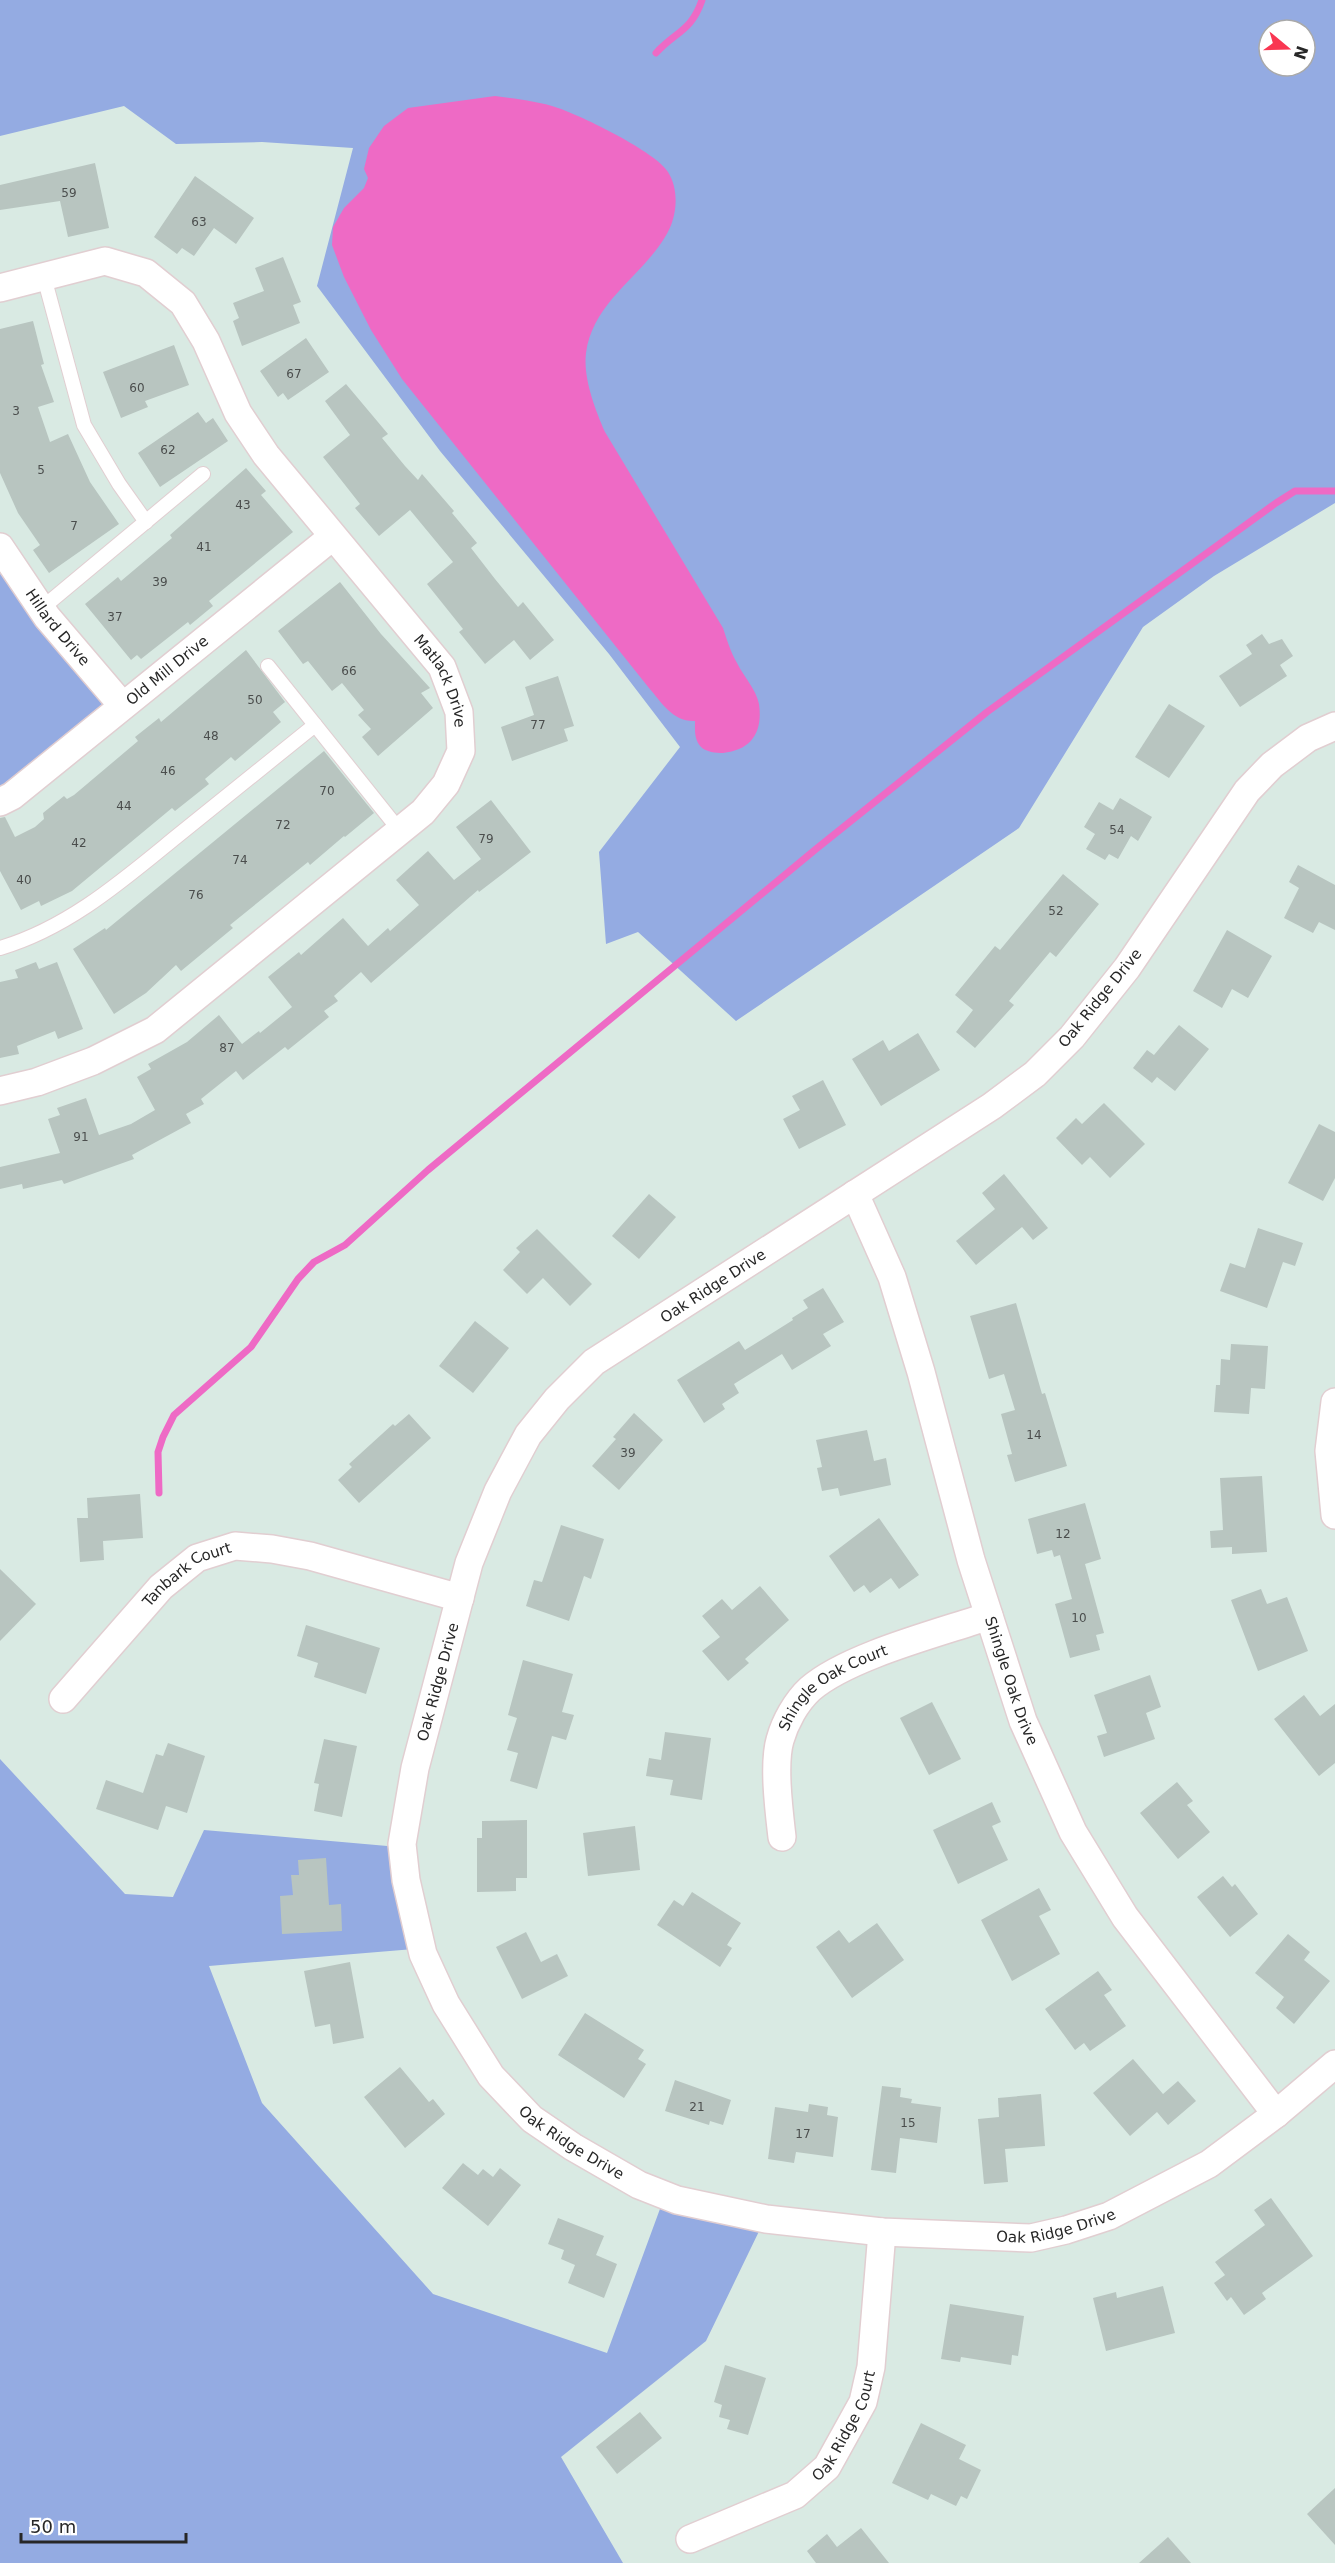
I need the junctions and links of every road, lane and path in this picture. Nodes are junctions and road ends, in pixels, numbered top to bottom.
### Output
1 (44, 277) junction
2 (0, 288) edge
3 (203, 474) dead end
4 (146, 522) junction
5 (332, 537) junction
6 (0, 546) edge
7 (41, 609) junction
8 (268, 666) dead end
9 (122, 705) junction
10 (315, 725) junction
11 (1335, 726) edge
12 (0, 802) edge
13 (400, 831) junction
14 (0, 948) edge
15 (0, 1091) edge
16 (855, 1194) junction
17 (1335, 1402) edge
18 (1335, 1515) edge
19 (460, 1598) junction
20 (989, 1616) junction
21 (63, 1700) dead end
22 (782, 1837) dead end
23 (1335, 2064) edge
24 (1276, 2114) junction
25 (882, 2232) junction
26 (690, 2539) dead end

1 - 2 street, Matlack Drive
1 - 4 lane
1 - 5 street, Matlack Drive
3 - 4 lane
4 - 7 lane
5 - 9 street, Old Mill Drive
5 - 13 street, Matlack Drive
6 - 7 street, Hillard Drive
7 - 9 street, Hillard Drive
8 - 10 lane
9 - 12 street, Old Mill Drive
10 - 13 lane
10 - 14 lane
11 - 16 street, Oak Ridge Drive
13 - 15 street, Matlack Drive
16 - 19 street, Oak Ridge Drive
16 - 20 street, Shingle Oak Drive
17 - 18 street
19 - 21 street, Tanbark Court
19 - 25 street, Oak Ridge Drive
20 - 22 street, Shingle Oak Court
20 - 24 street, Shingle Oak Drive
23 - 24 street, Oak Ridge Drive
24 - 25 street, Oak Ridge Drive
25 - 26 street, Oak Ridge Court

